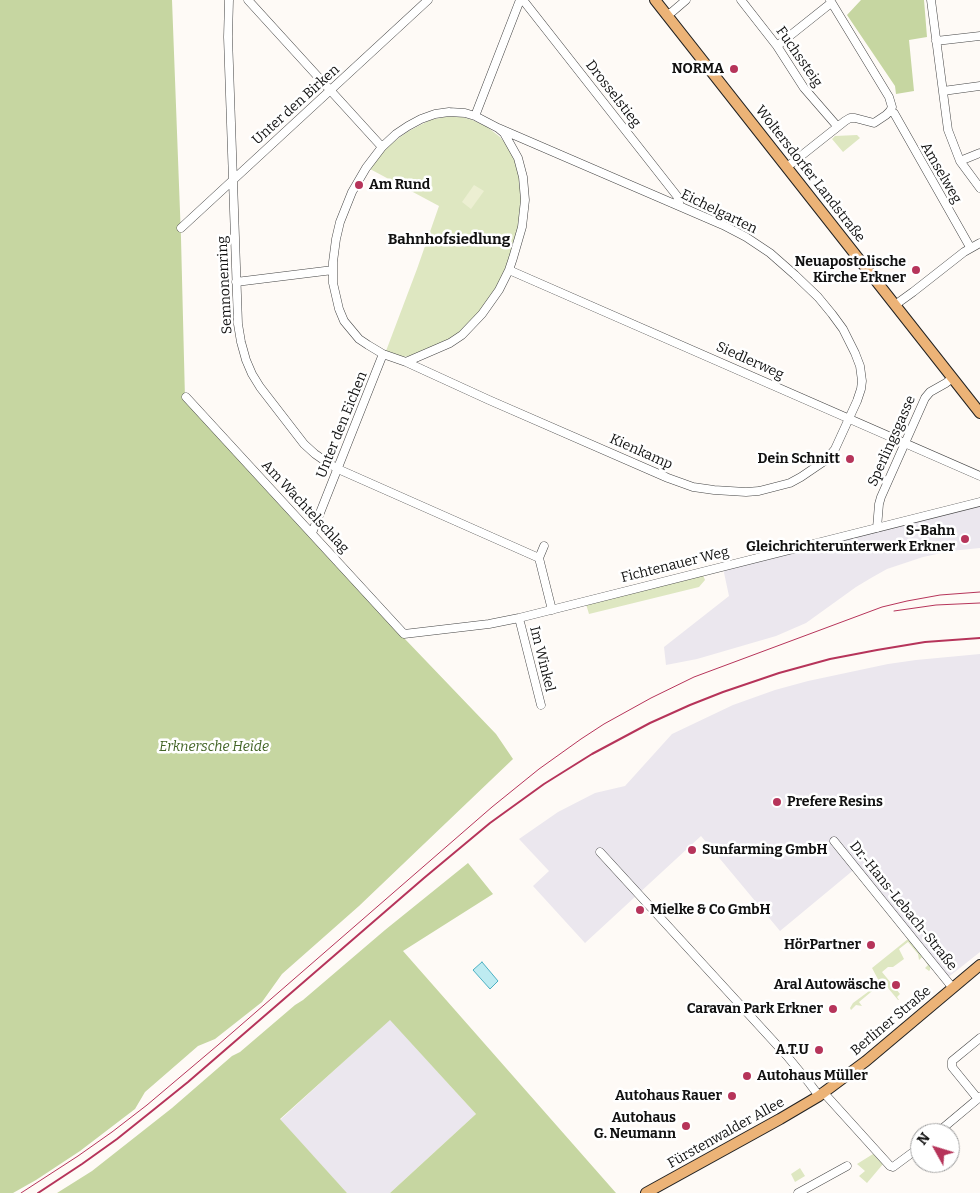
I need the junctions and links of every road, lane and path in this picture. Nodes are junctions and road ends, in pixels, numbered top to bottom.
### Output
1 (229, 0) edge
2 (248, 0) edge
3 (428, 0) edge
4 (521, 0) edge
5 (655, 0) edge
6 (686, 0) edge
7 (741, 0) edge
8 (931, 0) edge
9 (831, 2) edge
10 (666, 15) junction
11 (980, 36) edge
12 (936, 41) junction
13 (777, 46) junction
14 (980, 86) edge
15 (331, 90) junction
16 (943, 91) junction
17 (890, 111) junction
18 (475, 116) junction
19 (837, 126) junction
20 (498, 128) junction
21 (382, 148) junction
22 (980, 153) edge
23 (960, 160) junction
24 (787, 167) junction
25 (232, 180) junction
26 (980, 188) edge
27 (680, 206) junction
28 (180, 228) dead end
29 (980, 243) edge
30 (970, 248) junction
31 (333, 270) junction
32 (509, 270) junction
33 (236, 282) junction
34 (895, 305) junction
35 (383, 354) junction
36 (406, 362) junction
37 (952, 378) junction
38 (186, 396) dead end
39 (980, 413) edge
40 (849, 419) junction
41 (905, 443) junction
42 (338, 469) junction
43 (980, 476) edge
44 (980, 502) edge
45 (877, 528) junction
46 (312, 533) junction
47 (544, 546) dead end
48 (539, 558) junction
49 (552, 610) junction
50 (519, 618) junction
51 (404, 634) joint
52 (541, 705) dead end
53 (834, 841) dead end
54 (600, 852) dead end
55 (980, 964) edge
56 (952, 987) junction
57 (980, 1038) edge
58 (821, 1094) junction
59 (979, 1098) edge
60 (949, 1123) edge
61 (910, 1154) edge
62 (847, 1166) dead end
63 (654, 1191) edge
64 (798, 1193) edge

1 - 25 street, Semnonenring
2 - 15 street
3 - 15 street, Unter den Birken
4 - 18 street
4 - 27 street, Drosselstieg
5 - 10 main road, Woltersdorfer Landstraße
6 - 10 street
7 - 13 street, Fuchssteig
8 - 12 street
9 - 13 street
9 - 17 street, Amselweg
10 - 24 main road, Woltersdorfer Landstraße
11 - 12 street
12 - 16 street
13 - 19 street, Fuchssteig
14 - 16 street
15 - 21 street
15 - 25 street, Unter den Birken
16 - 23 street
17 - 19 street
17 - 30 street, Amselweg
18 - 20 street
18 - 21 street
19 - 24 street
20 - 27 street, Eichelgarten
20 - 32 street
21 - 31 street
22 - 23 street
23 - 26 street
24 - 34 main road, Woltersdorfer Landstraße
25 - 28 street, Unter den Birken
25 - 33 street, Semnonenring
27 - 40 street, Eichelgarten
29 - 30 street
30 - 34 street
31 - 33 street
31 - 35 street
32 - 36 street
32 - 40 street, Siedlerweg
33 - 42 street, Semnonenring
34 - 37 main road, Woltersdorfer Landstraße
35 - 36 street
35 - 42 street, Unter den Eichen
36 - 40 street, Kienkamp
37 - 39 main road, Woltersdorfer Landstraße
37 - 41 street, Sperlingsgasse
38 - 46 street, Am Wachtelschlag
40 - 41 street, Siedlerweg
41 - 43 street, Siedlerweg
41 - 45 street, Sperlingsgasse
42 - 46 street, Unter den Eichen
42 - 48 street, Semnonenring
44 - 45 street, Fichtenauer Weg
45 - 49 street, Fichtenauer Weg
46 - 51 street, Am Wachtelschlag
47 - 48 street
48 - 49 street
49 - 50 street, Fichtenauer Weg
50 - 51 street, Fichtenauer Weg
50 - 52 street, Im Winkel
53 - 56 street, Dr.-Hans-Lebach-Straße
54 - 58 street
55 - 56 main road, Berliner Straße
56 - 58 main road, Berliner Straße
57 - 59 street
58 - 61 street
58 - 63 main road, Fürstenwalder Allee
59 - 60 street
62 - 64 street

